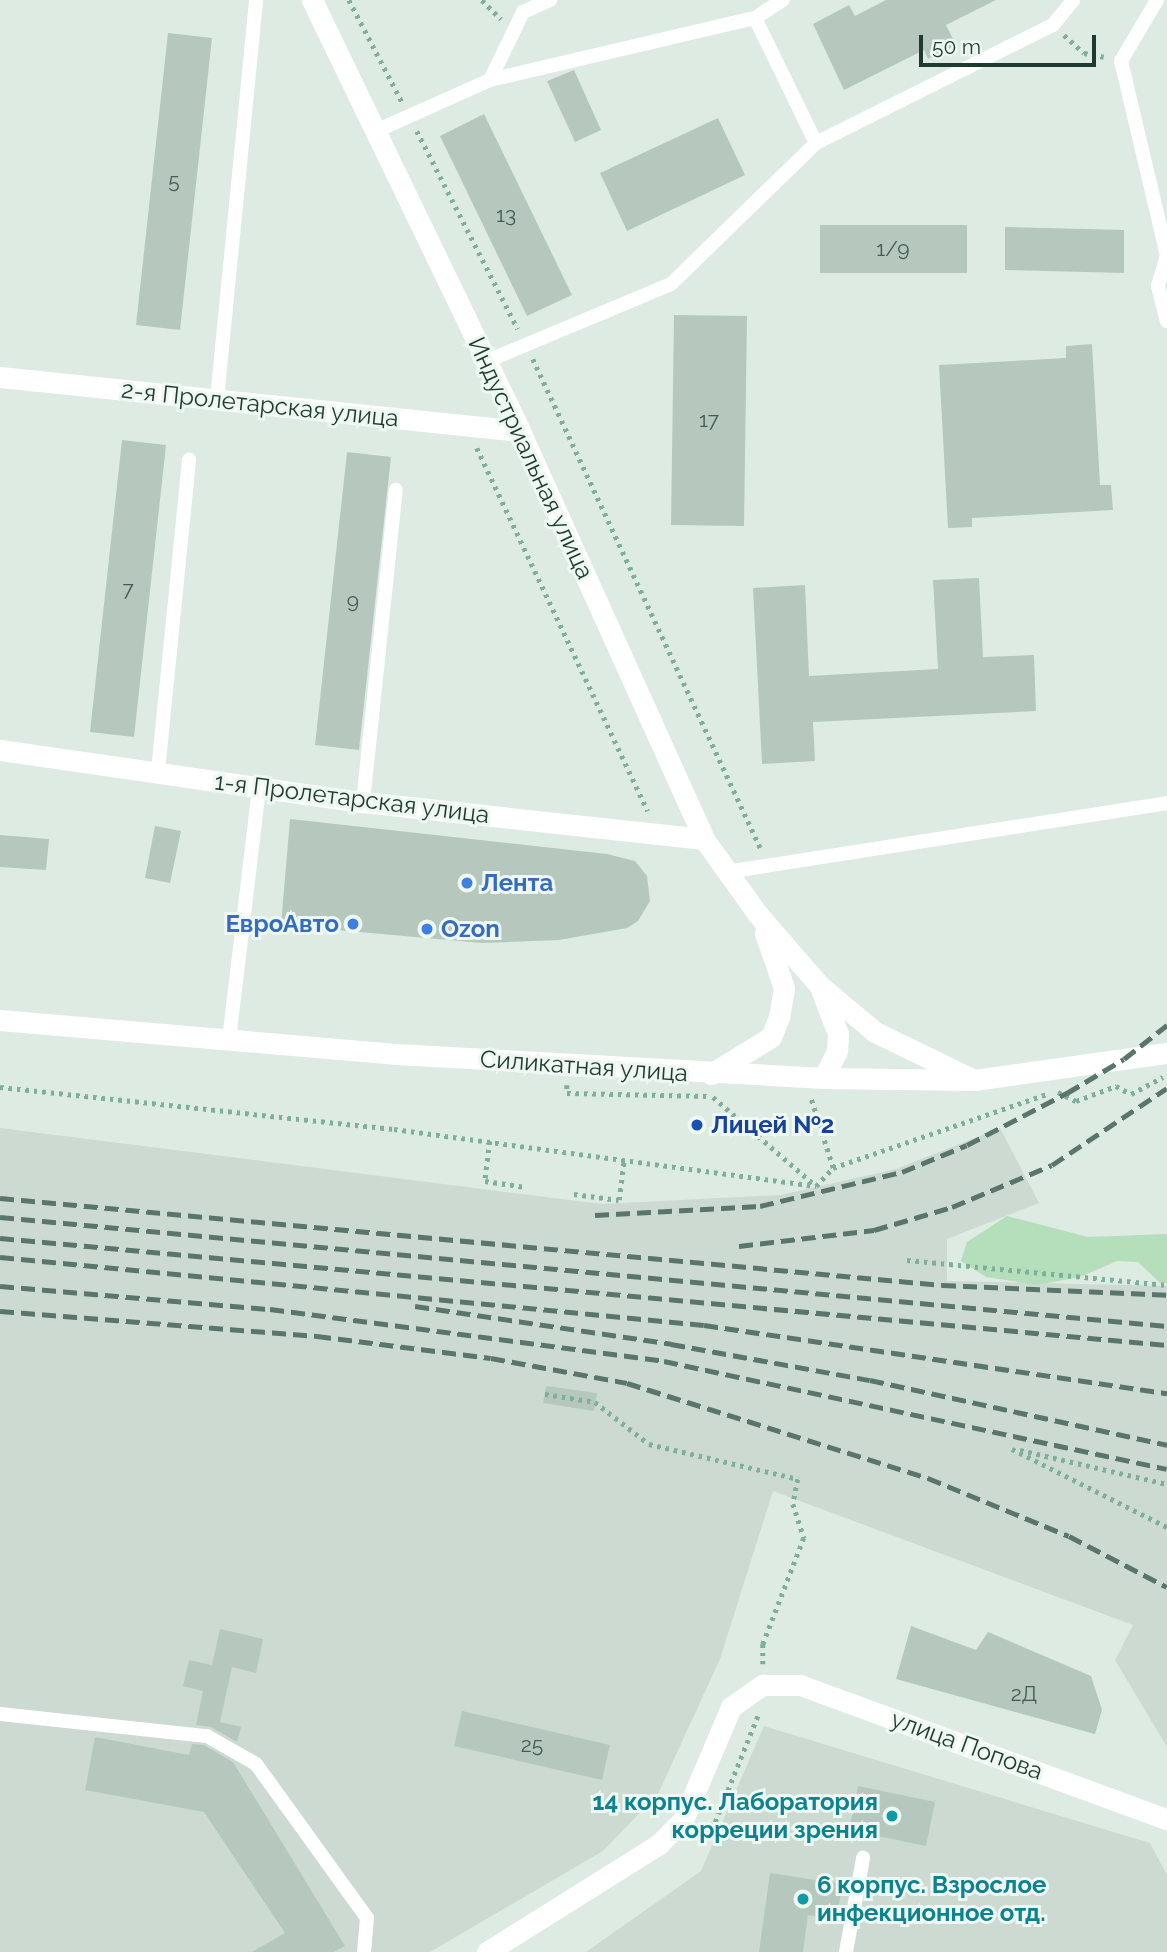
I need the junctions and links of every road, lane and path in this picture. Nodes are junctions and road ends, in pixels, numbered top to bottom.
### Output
1 (256, 0) edge
2 (312, 0) edge
3 (349, 0) edge
4 (550, 0) edge
5 (783, 0) edge
6 (1073, 0) edge
7 (1157, 0) edge
8 (755, 18) junction
9 (1054, 25) junction
10 (1121, 61) junction
11 (490, 80) junction
12 (409, 114) junction
13 (376, 131) junction
14 (816, 143) junction
15 (1167, 256) edge
16 (1167, 321) edge
17 (527, 346) junction
18 (487, 361) junction
19 (0, 377) edge
20 (218, 399) junction
21 (466, 425) junction
22 (520, 430) junction
23 (189, 460) dead end
24 (396, 490) dead end
25 (0, 750) edge
26 (158, 771) junction
27 (259, 788) junction
28 (363, 802) junction
29 (1167, 803) edge
30 (659, 836) junction
31 (704, 839) junction
32 (769, 866) junction
33 (727, 872) junction
34 (756, 912) junction
35 (819, 985) junction
36 (0, 1020) edge
37 (229, 1040) junction
38 (1167, 1052) edge
39 (711, 1074) junction
40 (1167, 1075) edge
41 (823, 1078) junction
42 (974, 1080) junction
43 (0, 1087) edge
44 (727, 1097) dead end
45 (797, 1099) dead end
46 (490, 1141) junction
47 (624, 1159) junction
48 (833, 1168) junction
49 (816, 1186) junction
50 (526, 1187) dead end
51 (574, 1194) dead end
52 (907, 1260) dead end
53 (1167, 1285) edge
54 (544, 1394) dead end
55 (1167, 1484) edge
56 (1167, 1527) edge
57 (763, 1685) junction
58 (0, 1714) edge
59 (1167, 1819) edge
60 (863, 1858) dead end
61 (364, 1952) edge
62 (487, 1952) edge
63 (846, 1952) edge

1 - 20 lane
2 - 13 street, Индустриальная улица
3 - 12 path
4 - 11 lane
5 - 8 lane
6 - 9 lane
7 - 10 lane
8 - 11 lane
8 - 14 lane
9 - 10 path
9 - 14 lane
10 - 15 lane
11 - 12 lane
12 - 13 lane
12 - 17 path
13 - 18 street, Индустриальная улица
14 - 17 lane
15 - 16 lane
17 - 18 lane
17 - 32 path
18 - 22 street, Индустриальная улица
19 - 20 street, 2-я Пролетарская улица
20 - 21 street, 2-я Пролетарская улица
21 - 22 street, 2-я Пролетарская улица
21 - 30 path
22 - 31 street, Индустриальная улица
23 - 26 lane
24 - 28 lane
25 - 26 street, 1-я Пролетарская улица
26 - 27 street, 1-я Пролетарская улица
27 - 28 street, 1-я Пролетарская улица
27 - 37 lane
28 - 30 street, 1-я Пролетарская улица
29 - 32 lane
30 - 31 street, 1-я Пролетарская улица
31 - 33 street, Индустриальная улица
32 - 33 lane
33 - 34 street, Индустриальная улица
34 - 35 street, Индустриальная улица
34 - 39 street, Индустриальная улица
35 - 41 street, Индустриальная улица
35 - 42 street, Индустриальная улица
36 - 37 street, Силикатная улица
37 - 39 street, Силикатная улица
38 - 42 street, Силикатная улица
39 - 41 street, Силикатная улица
40 - 48 path
41 - 42 street, Силикатная улица
43 - 46 path
44 - 49 path
45 - 48 path
46 - 47 path
46 - 50 path
47 - 49 path
47 - 51 path
48 - 49 path
52 - 53 path
54 - 57 path
55 - 56 path
57 - 59 street, улица Попова
57 - 62 street
58 - 61 lane
60 - 63 lane

